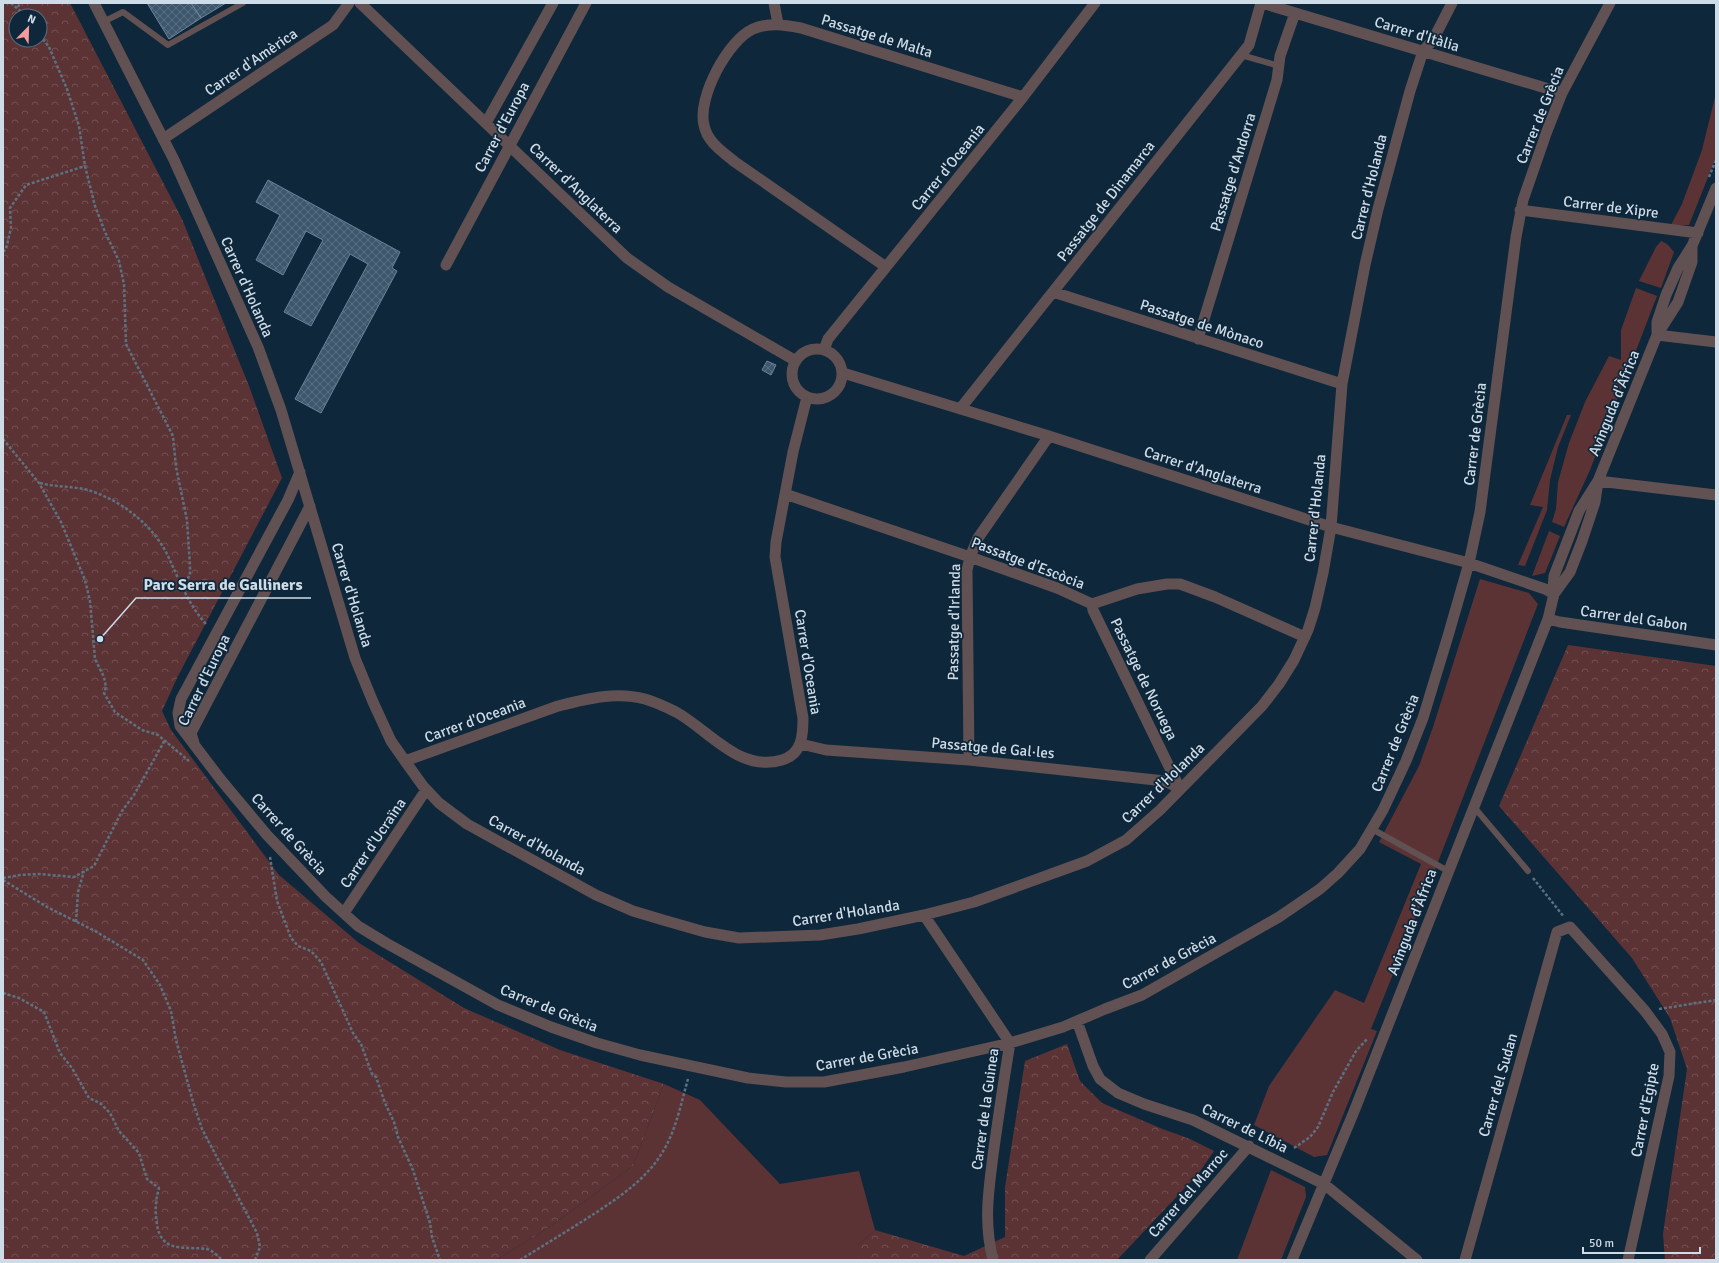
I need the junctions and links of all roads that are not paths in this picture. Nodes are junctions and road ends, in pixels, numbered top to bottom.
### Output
1 (94, 3) edge
2 (243, 3) edge
3 (350, 3) edge
4 (360, 3) edge
5 (553, 3) edge
6 (586, 3) edge
7 (774, 3) edge
8 (1095, 3) edge
9 (1262, 3) edge
10 (1452, 3) edge
11 (1610, 3) edge
12 (1294, 13) junction
13 (104, 22) junction
14 (778, 24) junction
15 (1423, 51) junction
16 (1241, 55) junction
17 (1279, 66) junction
18 (1562, 93) junction
19 (1023, 97) junction
20 (486, 123) junction
21 (163, 139) junction
22 (509, 145) junction
23 (1716, 188) edge
24 (1520, 210) junction
25 (1698, 233) junction
26 (446, 265) dead end
27 (886, 267) junction
28 (1052, 292) junction
29 (1657, 335) junction
30 (1198, 339) junction
31 (1716, 342) edge
32 (824, 350) junction
33 (796, 361) junction
34 (843, 373) junction
35 (1342, 384) junction
36 (807, 397) junction
37 (960, 409) junction
38 (1049, 436) junction
39 (300, 472) junction
40 (1598, 481) junction
41 (785, 494) junction
42 (1716, 495) edge
43 (310, 506) junction
44 (1331, 526) junction
45 (970, 557) junction
46 (1469, 564) junction
47 (1554, 594) junction
48 (1092, 604) junction
49 (1548, 619) junction
50 (1305, 637) junction
51 (1716, 645) edge
52 (194, 744) junction
53 (801, 744) junction
54 (969, 760) junction
55 (405, 761) junction
56 (1180, 789) junction
57 (426, 790) junction
58 (1474, 807) junction
59 (1372, 829) junction
60 (1448, 871) junction
61 (1528, 871) road end
62 (344, 913) junction
63 (924, 915) junction
64 (1570, 927) joint
65 (1077, 1021) junction
66 (1010, 1043) junction
67 (1249, 1146) junction
68 (1324, 1184) junction
69 (993, 1260) edge
70 (1150, 1260) edge
71 (1292, 1260) edge
72 (1416, 1260) edge
73 (1464, 1260) edge
74 (1628, 1260) edge

1 - 13 street, Carrer d'Holanda
2 - 13 lane
3 - 21 street, Carrer d'Amèrica
4 - 20 street, Carrer d'Anglaterra
5 - 20 street, Carrer d'Europa
6 - 22 street, Carrer d'Europa
7 - 14 street
8 - 19 street, Carrer d'Oceania
9 - 12 street, Carrer d'Itàlia
9 - 16 street, Passatge de Dinamarca
10 - 15 street, Carrer d'Holanda
11 - 18 street, Carrer de Grècia
12 - 15 street, Carrer d'Itàlia
12 - 17 street, Passatge d'Andorra
13 - 21 street, Carrer d'Holanda
14 - 19 street, Passatge de Malta
14 - 27 street, Passatge de Malta
15 - 18 street, Carrer d'Itàlia
15 - 35 street, Carrer d'Holanda
16 - 17 lane
16 - 28 street, Passatge de Dinamarca
17 - 30 street, Passatge d'Andorra
18 - 24 street, Carrer de Grècia
19 - 27 street, Carrer d'Oceania
20 - 22 street, Carrer d'Anglaterra
21 - 39 street, Carrer d'Holanda
22 - 26 street, Carrer d'Europa
22 - 33 street, Carrer d'Anglaterra
23 - 25 street, Avinguda d'Àfrica
24 - 25 street, Carrer de Xipre
24 - 46 street, Carrer de Grècia
25 - 29 street, Avinguda d'Àfrica
27 - 32 street, Carrer d'Oceania
28 - 30 street, Passatge de Mònaco
28 - 37 street, Passatge de Dinamarca
29 - 31 street
29 - 40 street, Avinguda d'Àfrica
30 - 35 street, Passatge de Mònaco
32 - 33 street
32 - 34 street
33 - 36 street
34 - 36 street
34 - 37 street, Carrer d'Anglaterra
35 - 44 street, Carrer d'Holanda
36 - 41 street, Carrer d'Oceania
37 - 38 street, Carrer d'Anglaterra
38 - 44 street, Carrer d'Anglaterra
38 - 45 street, Passatge d'Irlanda
39 - 43 street, Carrer d'Holanda
39 - 52 street, Carrer d'Europa
40 - 42 street
40 - 47 street, Avinguda d'Àfrica
41 - 45 street, Passatge d'Escòcia
41 - 53 street, Carrer d'Oceania
43 - 52 street, Carrer d'Europa
43 - 55 street, Carrer d'Holanda
44 - 46 street, Carrer d'Anglaterra
44 - 50 street, Carrer d'Holanda
45 - 48 street, Passatge d'Escòcia
45 - 54 street, Passatge d'Irlanda
46 - 47 street, Carrer d'Anglaterra
46 - 59 street, Carrer de Grècia
47 - 49 street, Avinguda d'Àfrica
48 - 50 street, Passatge d'Escòcia
48 - 56 street, Passatge de Noruega
49 - 51 street, Carrer del Gabon
49 - 58 street, Avinguda d'Àfrica
50 - 56 street, Carrer d'Holanda
52 - 62 street, Carrer de Grècia
53 - 54 street, Passatge de Gal·les
53 - 55 street, Carrer d'Oceania
54 - 56 street, Passatge de Gal·les
55 - 57 street, Carrer d'Holanda
56 - 63 street, Carrer d'Holanda
57 - 62 street, Carrer d'Ucraïna
57 - 63 street, Carrer d'Holanda
58 - 60 street, Avinguda d'Àfrica
58 - 61 lane
59 - 60 lane
59 - 65 street, Carrer de Grècia
60 - 68 street, Avinguda d'Àfrica
62 - 66 street, Carrer de Grècia
63 - 66 street, Carrer de la Guinea
64 - 73 street, Carrer del Sudan
64 - 74 street, Carrer d'Egipte
65 - 66 street, Carrer de Grècia
65 - 67 street, Carrer de Líbia
66 - 69 street, Carrer de la Guinea
67 - 68 street, Carrer de Líbia
67 - 70 street, Carrer del Marroc
68 - 71 street, Avinguda d'Àfrica
68 - 72 street, Carrer de Líbia

